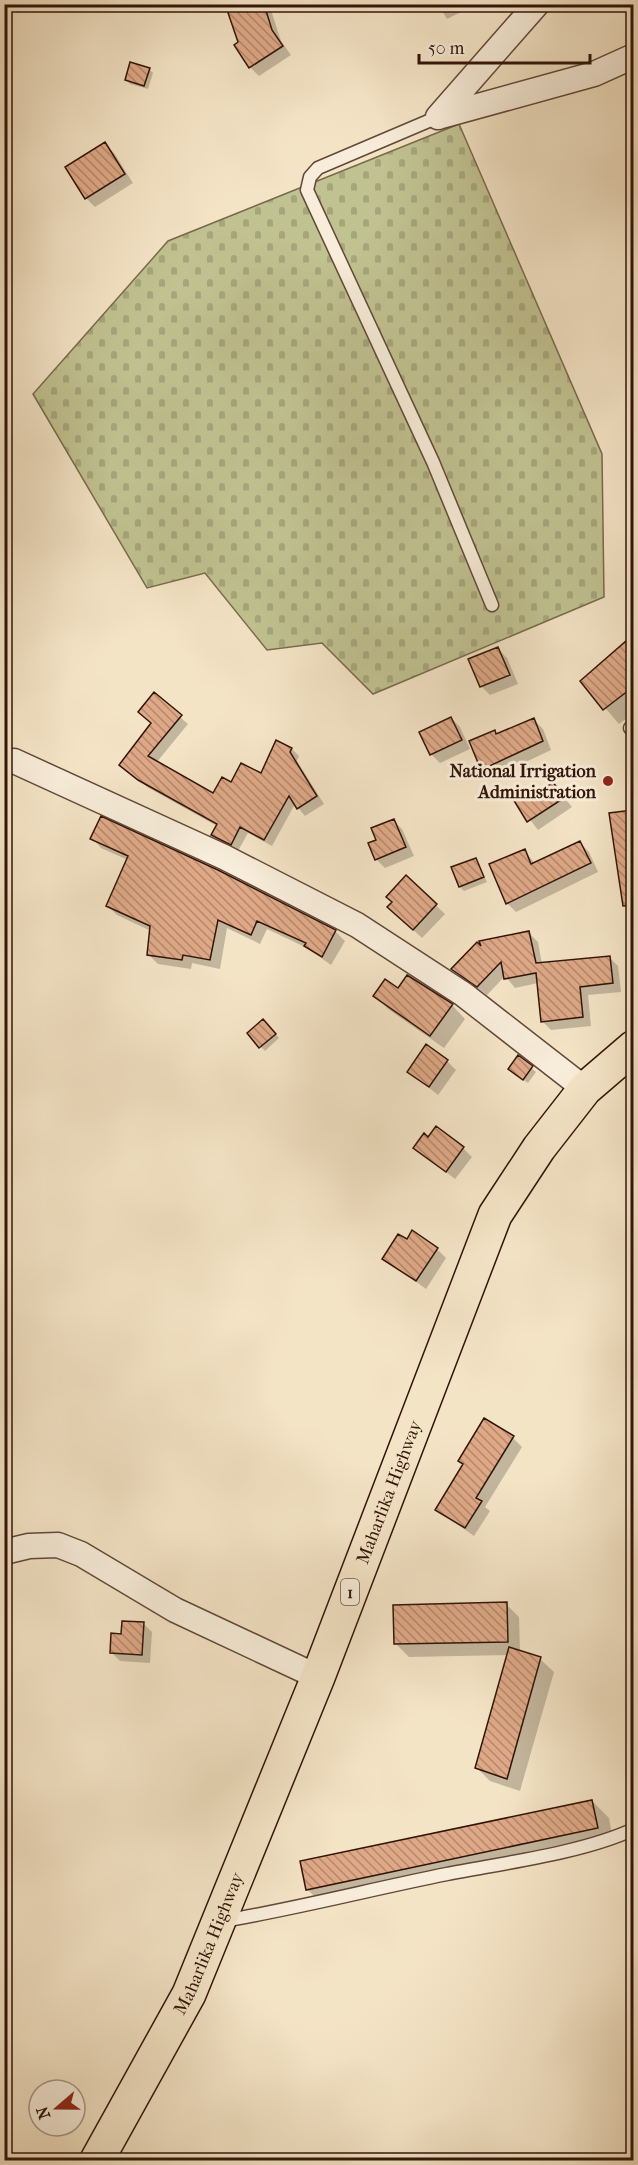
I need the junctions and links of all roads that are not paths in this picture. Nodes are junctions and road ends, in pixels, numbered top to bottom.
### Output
1 (537, 4) edge
2 (633, 56) edge
3 (438, 117) junction
4 (492, 605) dead end
5 (633, 724) edge
6 (633, 732) edge
7 (14, 761) dead end
8 (633, 1047) edge
9 (585, 1089) junction
10 (4, 1552) edge
11 (318, 1677) junction
12 (633, 1829) edge
13 (219, 1922) junction
14 (97, 2160) edge

1 - 3 street
2 - 3 street
3 - 4 lane
5 - 6 lane
7 - 9 street
8 - 9 highway, Maharlika Highway / 1
9 - 11 highway, Maharlika Highway / 1
10 - 11 street
11 - 13 highway, Maharlika Highway / 1
12 - 13 lane
13 - 14 highway, Maharlika Highway / 1

